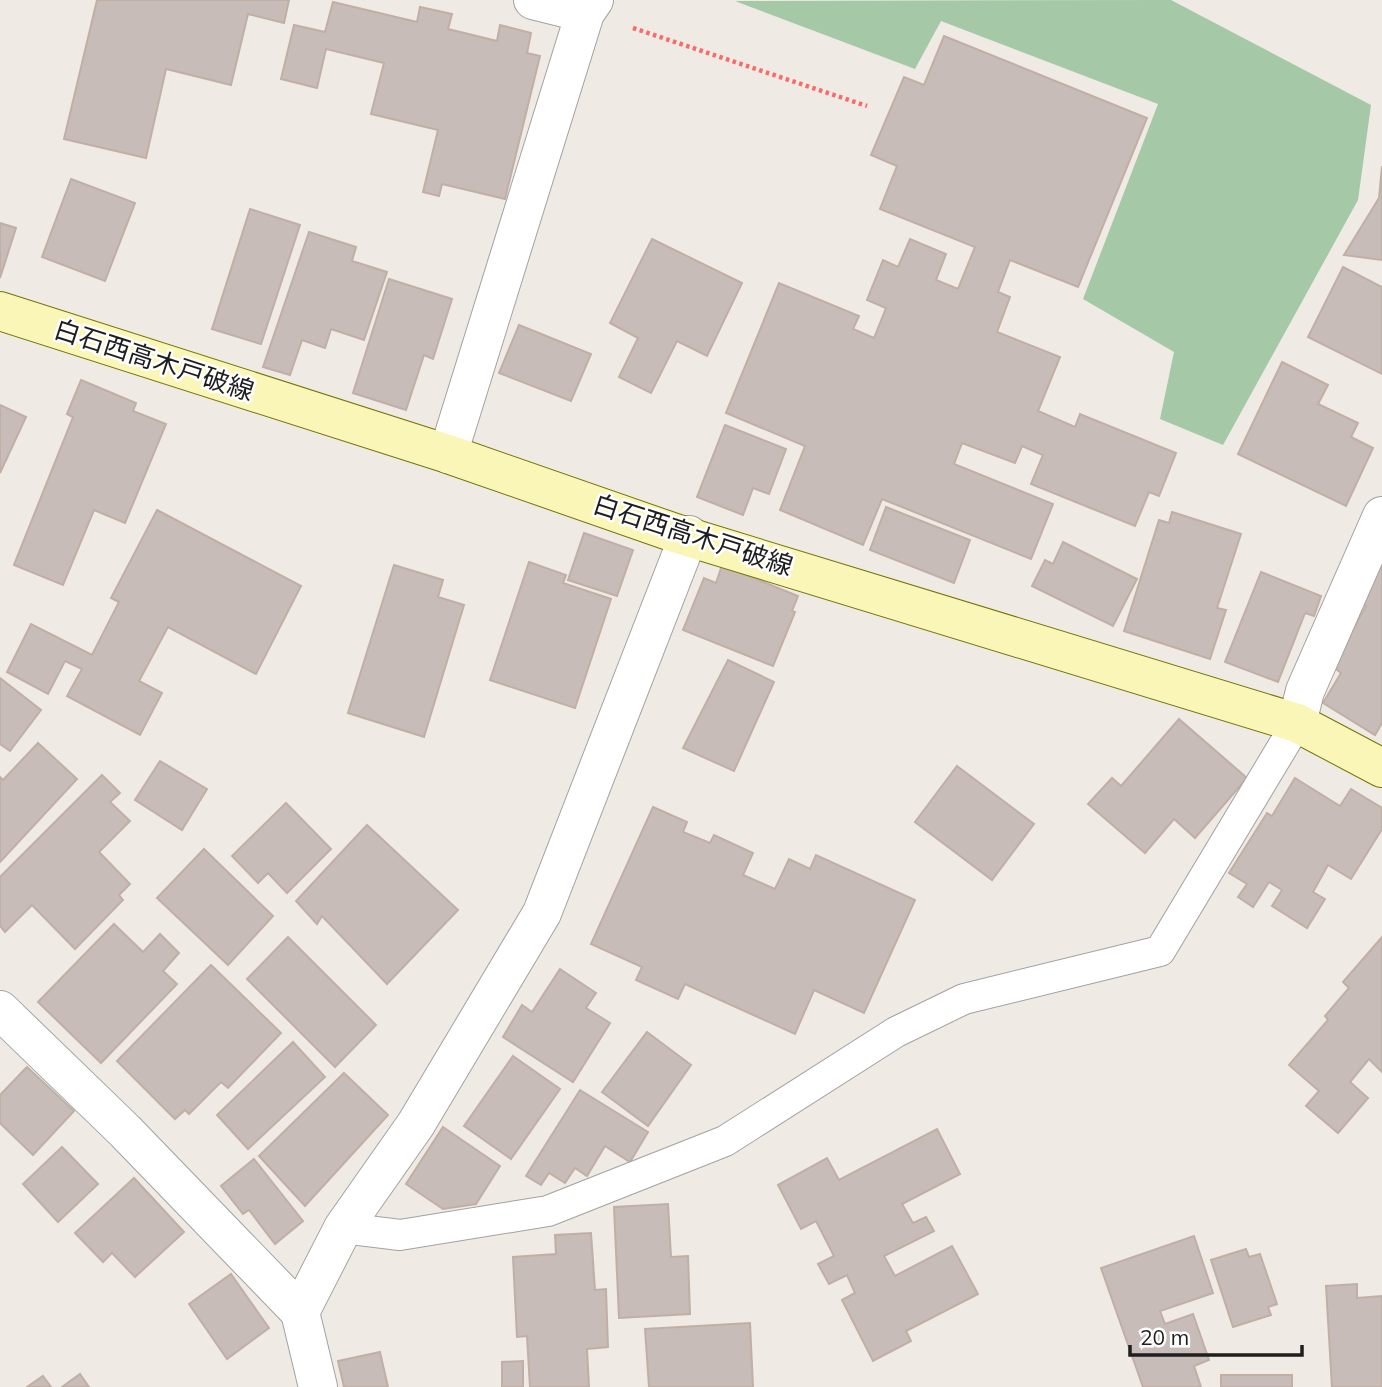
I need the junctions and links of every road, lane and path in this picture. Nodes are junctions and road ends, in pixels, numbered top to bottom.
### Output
1 (533, 0) edge
2 (590, 6) edge
3 (867, 106) dead end
4 (0, 311) edge
5 (449, 454) junction
6 (1382, 516) edge
7 (689, 535) junction
8 (1297, 723) junction
9 (1382, 768) edge
10 (0, 1010) edge
11 (342, 1228) junction
12 (300, 1312) junction
13 (318, 1387) edge

1 - 2 street
2 - 3 path
2 - 5 street
4 - 5 main road, 白石西高木戸破線
5 - 7 main road, 白石西高木戸破線
6 - 8 street
7 - 8 main road, 白石西高木戸破線
7 - 11 street
8 - 9 main road, 白石西高木戸破線
8 - 11 lane
10 - 12 street
11 - 12 street
12 - 13 street

